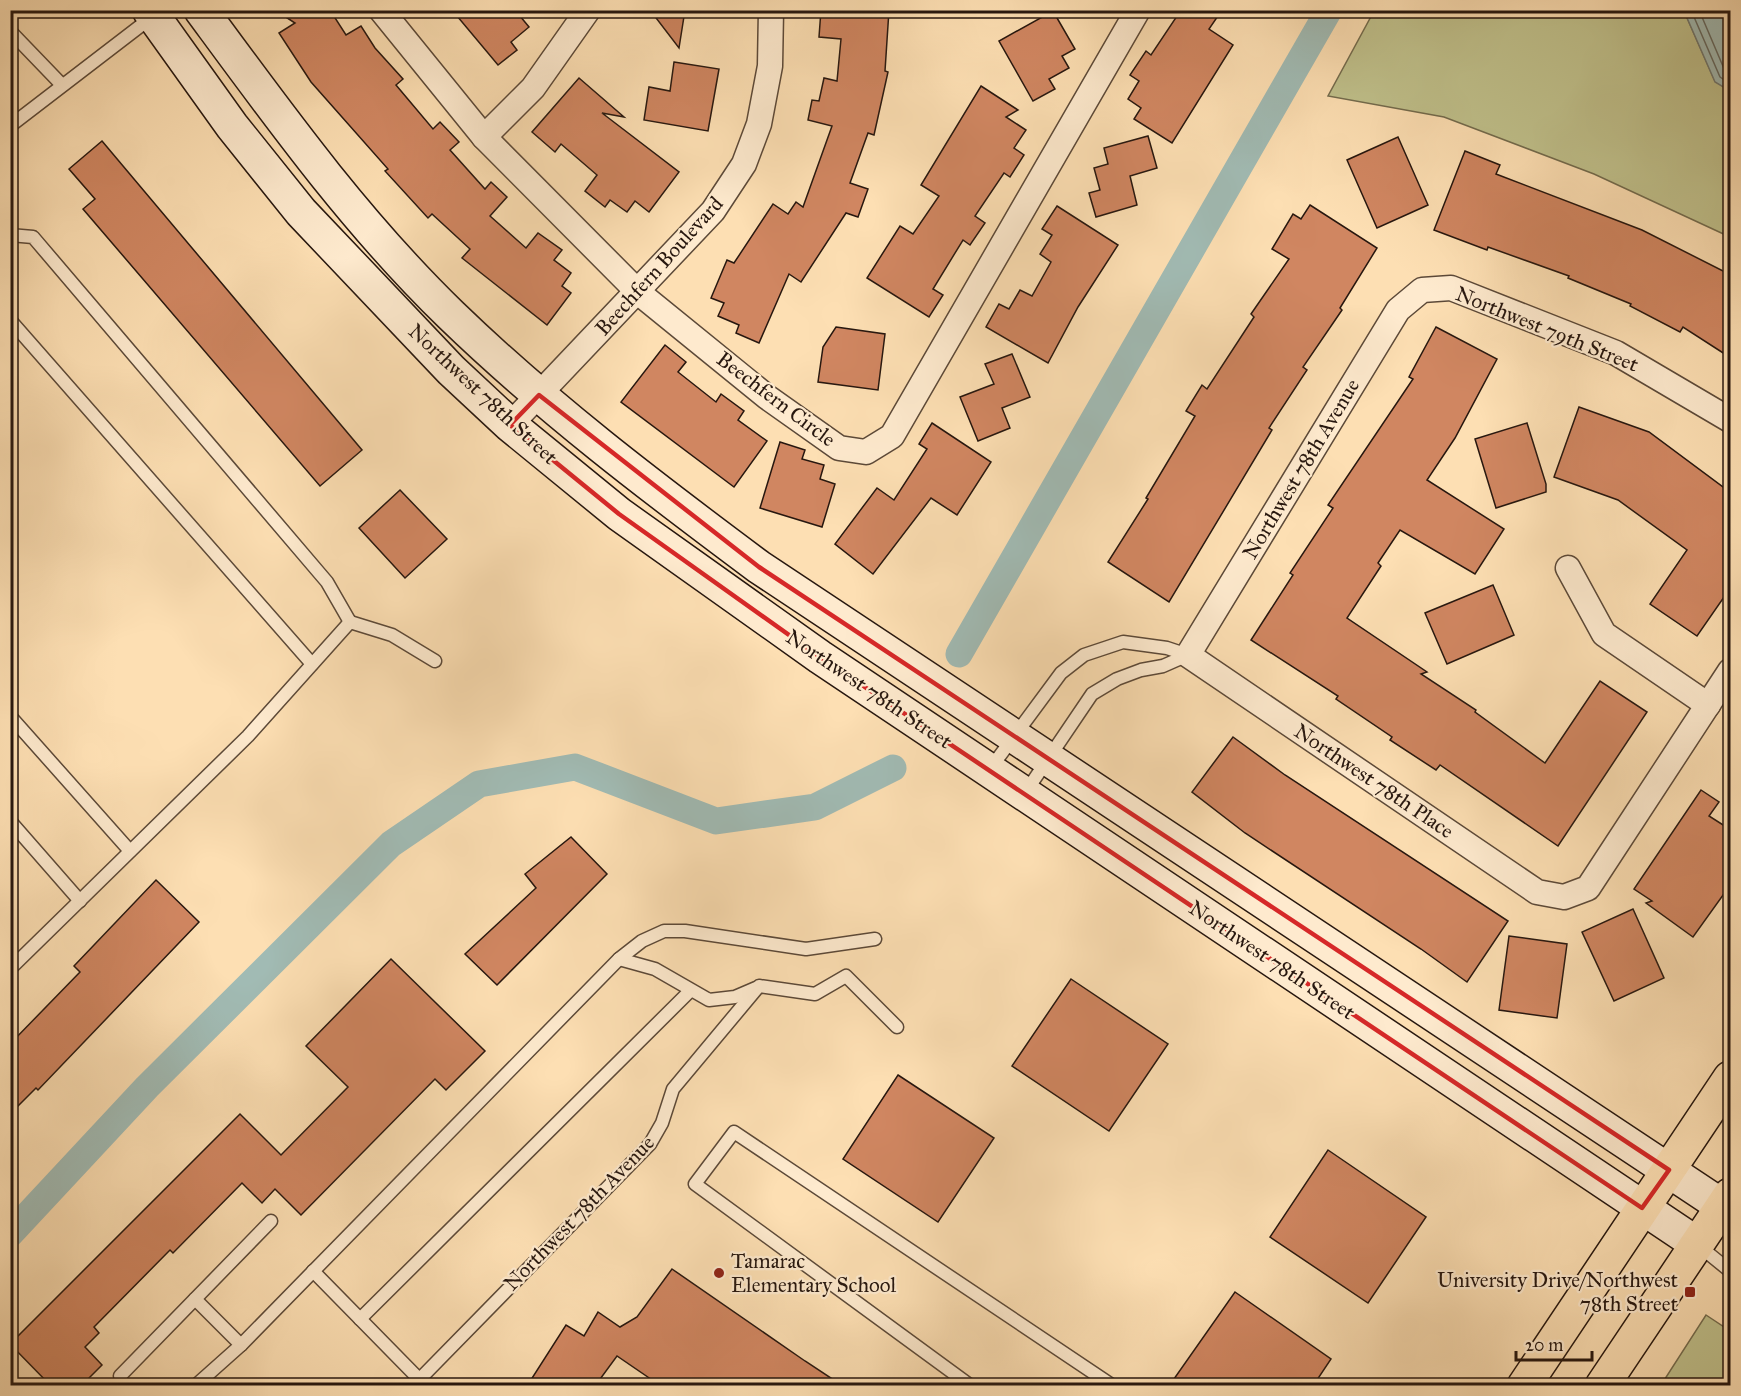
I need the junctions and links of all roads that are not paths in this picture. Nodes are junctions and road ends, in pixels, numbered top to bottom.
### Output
1 (201, 10) edge
2 (381, 10) edge
3 (588, 10) edge
4 (771, 10) edge
5 (1138, 10) edge
6 (154, 12) edge
7 (10, 31) edge
8 (62, 85) junction
9 (10, 126) edge
10 (484, 137) junction
11 (10, 235) edge
12 (1422, 290) joint
13 (639, 293) junction
14 (10, 320) edge
15 (539, 395) junction
16 (1731, 420) edge
17 (510, 425) junction
18 (1568, 567) dead end
19 (350, 622) junction
20 (1188, 655) junction
21 (435, 661) dead end
22 (312, 664) junction
23 (1731, 671) edge
24 (1708, 705) junction
25 (10, 716) edge
26 (1013, 736) junction
27 (1048, 759) junction
28 (990, 770) junction
29 (1024, 794) junction
30 (10, 821) edge
31 (130, 851) junction
32 (80, 901) junction
33 (875, 939) dead end
34 (619, 959) junction
35 (10, 969) edge
36 (759, 986) junction
37 (690, 991) junction
38 (897, 1027) dead end
39 (1731, 1078) edge
40 (1669, 1170) junction
41 (1728, 1204) edge
42 (1642, 1208) junction
43 (271, 1221) dead end
44 (1697, 1244) junction
45 (1731, 1271) edge
46 (313, 1272) junction
47 (195, 1299) junction
48 (360, 1319) junction
49 (241, 1345) junction
50 (120, 1376) dead end
51 (416, 1382) edge
52 (966, 1383) edge
53 (195, 1386) edge
54 (1113, 1386) edge
55 (1524, 1386) edge
56 (1602, 1386) edge

1 - 15 street, Northwest 78th Street
2 - 10 street, Beechfern Circle
3 - 10 street
4 - 13 street, Beechfern Boulevard
5 - 13 street, Beechfern Circle
6 - 8 lane
6 - 17 street, Northwest 78th Street
7 - 8 lane
8 - 9 lane
10 - 13 street, Beechfern Circle
11 - 19 lane
12 - 16 street, Northwest 79th Street
12 - 20 street, Northwest 78th Avenue
13 - 15 street, Beechfern Boulevard
14 - 22 lane
15 - 17 street, Beechfern Boulevard
15 - 26 street, Northwest 78th Street
17 - 28 street, Northwest 78th Street
18 - 24 street
19 - 21 lane
19 - 22 lane
20 - 24 street, Northwest 78th Place
20 - 26 lane
20 - 27 lane
22 - 31 lane
23 - 24 street
25 - 31 lane
26 - 27 street, Northwest 78th Street
26 - 28 lane
27 - 29 lane
27 - 40 street, Northwest 78th Street
28 - 29 street, Northwest 78th Street
29 - 42 street, Northwest 78th Street
30 - 32 lane
31 - 32 lane
32 - 35 lane
33 - 34 lane
34 - 37 lane
34 - 46 lane
36 - 37 lane
36 - 38 lane
36 - 51 lane, Northwest 78th Avenue
37 - 48 lane
39 - 40 main road
40 - 41 street, Northwest 78th Street
40 - 42 main road
41 - 44 main road
42 - 44 street, Northwest 78th Street
42 - 55 main road
43 - 47 lane
44 - 45 lane
44 - 56 main road
46 - 48 lane
46 - 49 lane
47 - 49 lane
47 - 50 lane
48 - 51 lane
49 - 53 lane
52 - 54 lane

